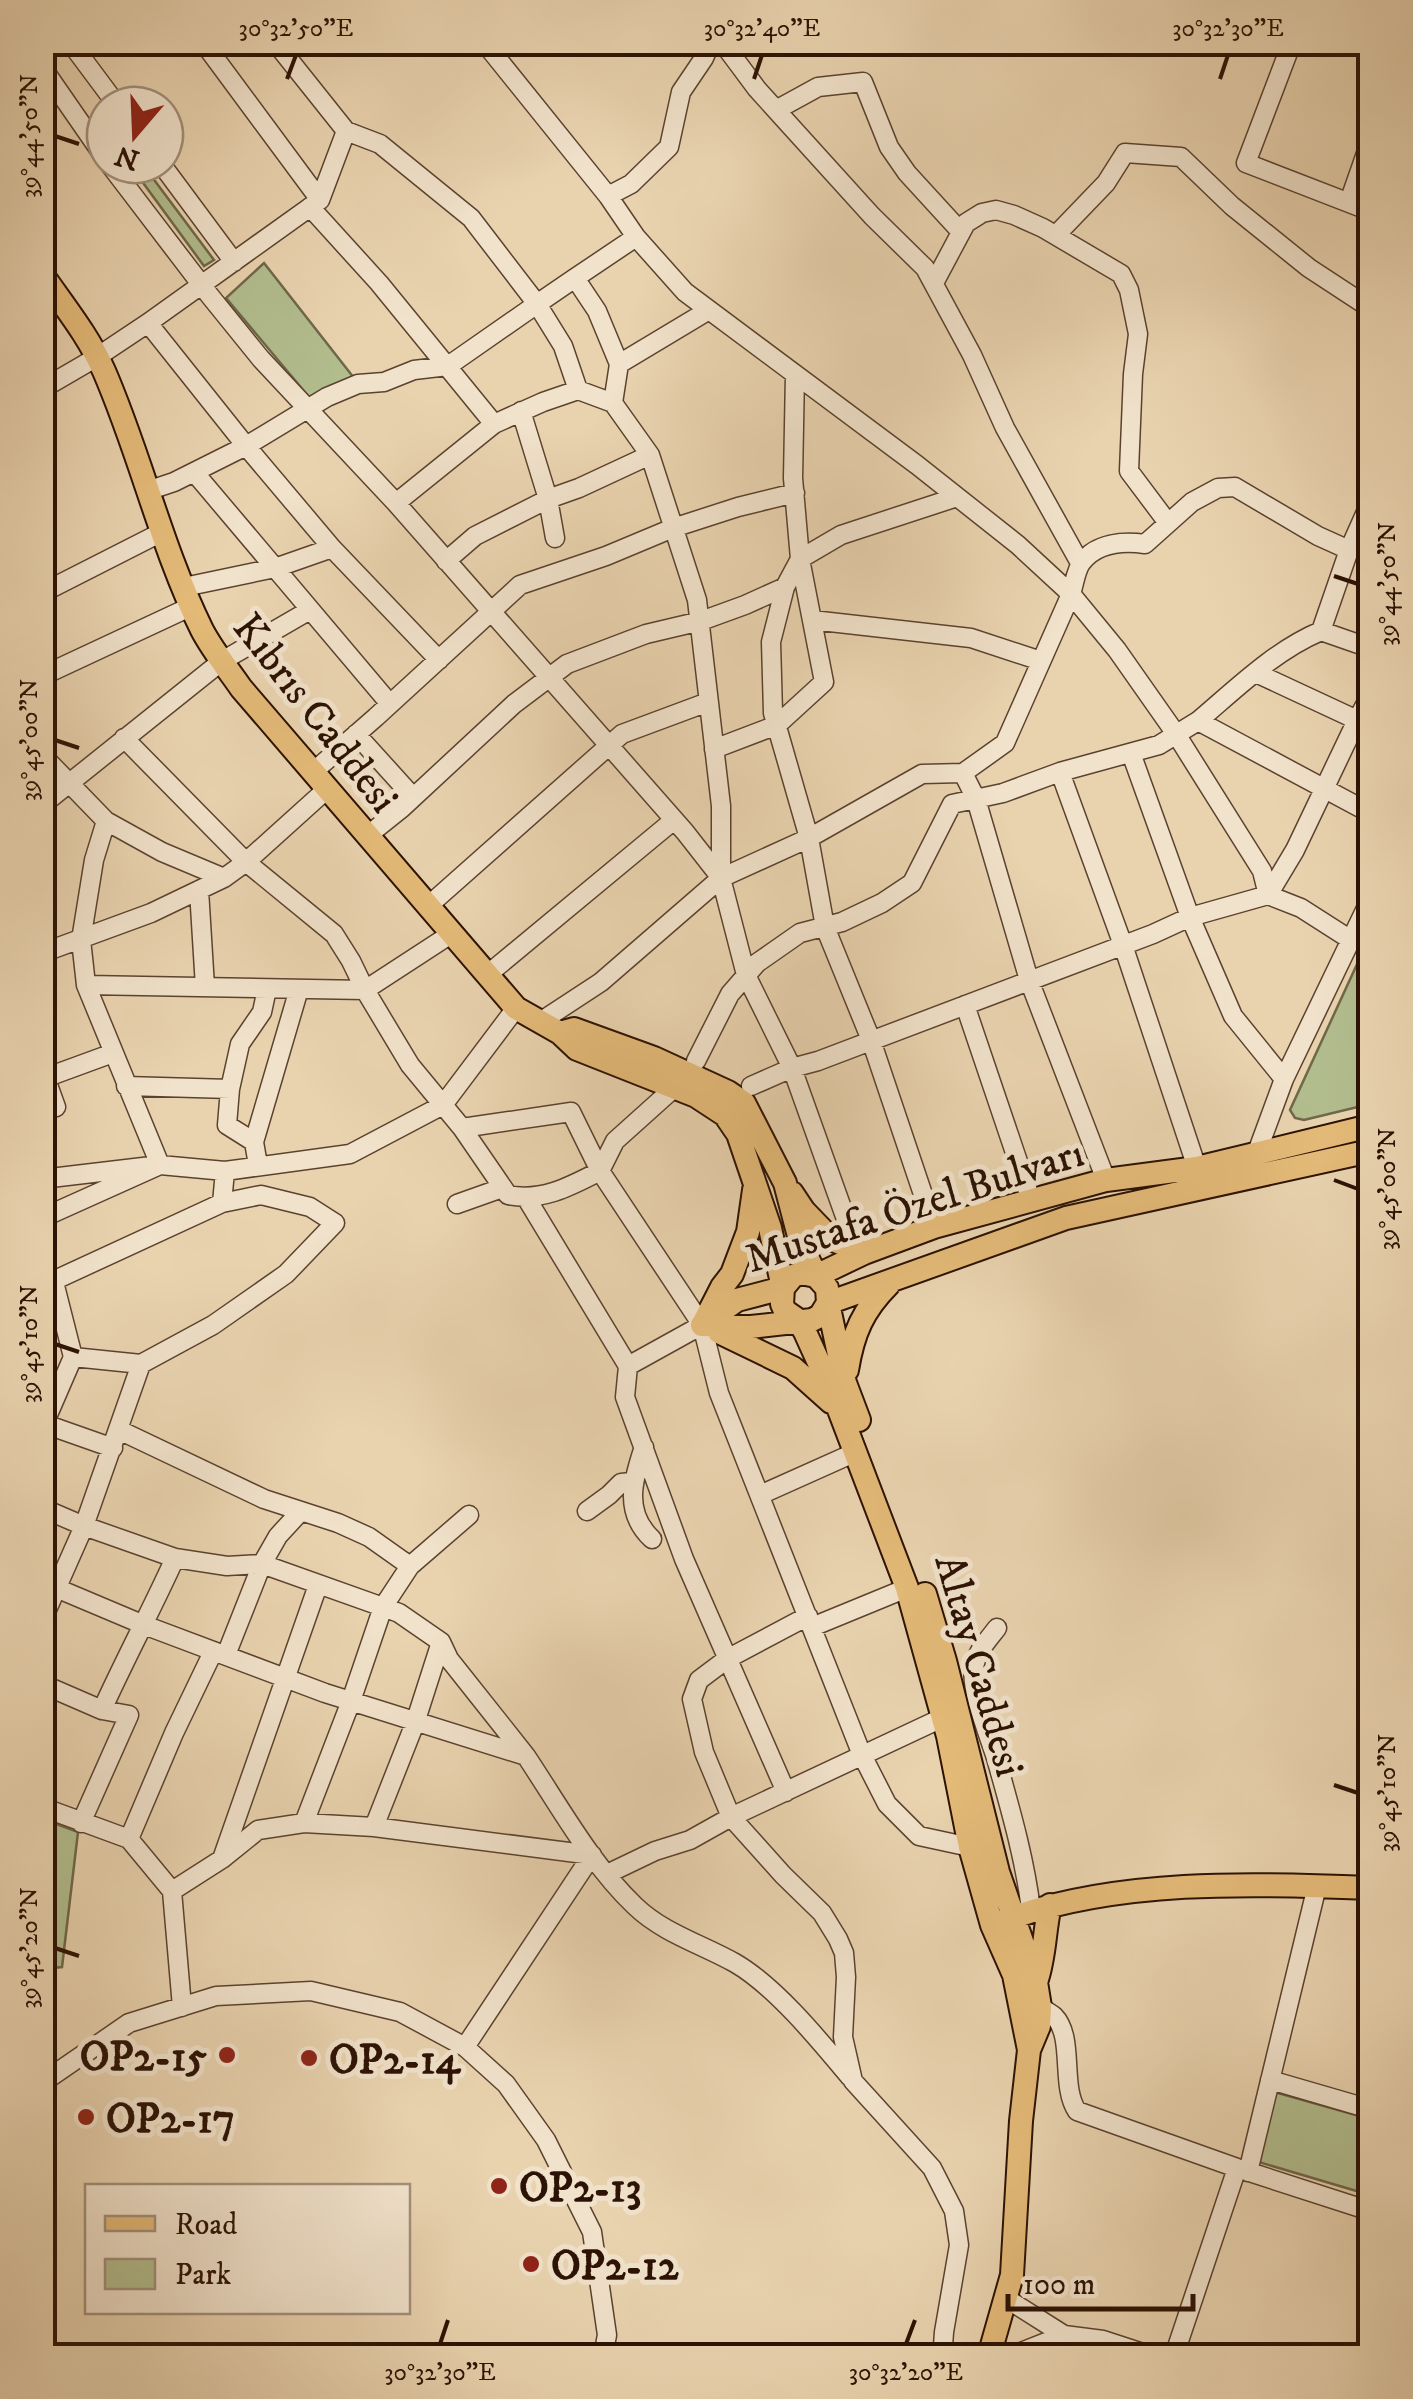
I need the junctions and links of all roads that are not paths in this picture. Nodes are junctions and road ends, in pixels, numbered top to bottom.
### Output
1 (70, 42) edge
2 (203, 42) edge
3 (275, 42) edge
4 (484, 42) edge
5 (710, 42) edge
6 (722, 42) edge
7 (1292, 42) edge
8 (42, 67) edge
9 (102, 85) edge
10 (776, 110) junction
11 (85, 129) edge
12 (346, 132) junction
13 (1370, 142) edge
14 (125, 185) edge
15 (177, 185) edge
16 (608, 196) junction
17 (1349, 202) junction
18 (315, 204) junction
19 (1370, 210) edge
20 (961, 232) junction
21 (1056, 235) junction
22 (636, 238) junction
23 (234, 262) junction
24 (42, 274) edge
25 (574, 278) junction
26 (934, 283) junction
27 (201, 284) junction
28 (538, 304) junction
29 (1370, 308) edge
30 (709, 310) junction
31 (148, 323) junction
32 (96, 357) junction
33 (619, 364) junction
34 (448, 366) junction
35 (795, 374) junction
36 (42, 389) edge
37 (578, 390) junction
38 (614, 403) junction
39 (307, 408) junction
40 (521, 412) junction
41 (494, 424) junction
42 (246, 446) junction
43 (650, 455) junction
44 (194, 472) junction
45 (147, 491) junction
46 (795, 493) junction
47 (548, 498) junction
48 (957, 498) junction
49 (1370, 502) edge
50 (396, 503) junction
51 (1168, 523) junction
52 (673, 528) junction
53 (162, 532) junction
54 (554, 538) dead end
55 (332, 548) junction
56 (1350, 550) junction
57 (800, 559) junction
58 (446, 561) junction
59 (1080, 563) junction
60 (275, 568) junction
61 (785, 587) junction
62 (42, 593) edge
63 (1071, 594) junction
64 (188, 597) junction
65 (310, 610) junction
66 (491, 611) junction
67 (701, 620) junction
68 (812, 620) junction
69 (1320, 631) junction
70 (1370, 648) edge
71 (438, 660) junction
72 (222, 661) junction
73 (1042, 661) junction
74 (1256, 673) junction
75 (42, 676) edge
76 (548, 678) junction
77 (1370, 696) edge
78 (708, 702) junction
79 (390, 704) junction
80 (1356, 720) junction
81 (1198, 721) junction
82 (777, 725) junction
83 (356, 734) junction
84 (1176, 734) junction
85 (124, 738) junction
86 (610, 746) junction
87 (714, 749) junction
88 (1131, 753) junction
89 (42, 754) edge
90 (1060, 772) junction
91 (963, 773) junction
92 (320, 780) junction
93 (68, 782) junction
94 (1324, 790) junction
95 (414, 797) junction
96 (976, 799) junction
97 (42, 804) edge
98 (1370, 813) edge
99 (674, 820) junction
100 (106, 821) junction
101 (367, 836) junction
102 (808, 838) junction
103 (246, 862) junction
104 (224, 878) junction
105 (721, 878) junction
106 (199, 890) junction
107 (1268, 896) junction
108 (427, 907) junction
109 (1369, 909) edge
110 (1190, 917) junction
111 (824, 926) junction
112 (451, 934) junction
113 (81, 940) junction
114 (1351, 940) junction
115 (1124, 945) junction
116 (42, 954) edge
117 (488, 975) junction
118 (746, 975) junction
119 (1030, 980) junction
120 (86, 985) junction
121 (205, 987) junction
122 (267, 989) junction
123 (300, 989) junction
124 (365, 990) junction
125 (965, 1004) junction
126 (516, 1008) junction
127 (550, 1028) junction
128 (871, 1040) junction
129 (113, 1053) junction
130 (696, 1060) dead end
131 (792, 1068) junction
132 (43, 1076) edge
133 (1284, 1079) junction
134 (126, 1086) junction
135 (751, 1086) dead end
136 (674, 1088) junction
137 (230, 1089) junction
138 (442, 1105) junction
139 (56, 1107) dead end
140 (1370, 1126) edge
141 (462, 1128) junction
142 (254, 1142) junction
143 (1370, 1150) edge
144 (1256, 1155) junction
145 (160, 1165) junction
146 (258, 1165) junction
147 (1197, 1168) junction
148 (225, 1171) junction
149 (600, 1171) junction
150 (42, 1178) edge
151 (1106, 1180) junction
152 (754, 1183) junction
153 (785, 1183) junction
154 (502, 1188) junction
155 (527, 1199) junction
156 (1032, 1200) junction
157 (222, 1203) junction
158 (456, 1204) dead end
159 (42, 1218) edge
160 (934, 1228) junction
161 (869, 1252) junction
162 (816, 1276) junction
163 (893, 1280) junction
164 (48, 1284) edge
165 (782, 1288) junction
166 (828, 1303) junction
167 (798, 1320) junction
168 (702, 1325) junction
169 (73, 1357) junction
170 (141, 1364) junction
171 (628, 1366) junction
172 (845, 1383) junction
173 (839, 1410) junction
174 (43, 1424) edge
175 (116, 1439) junction
176 (644, 1446) junction
177 (856, 1452) junction
178 (632, 1482) junction
179 (760, 1495) junction
180 (42, 1508) edge
181 (301, 1511) junction
182 (587, 1511) dead end
183 (469, 1515) dead end
184 (84, 1526) junction
185 (652, 1539) dead end
186 (174, 1558) junction
187 (262, 1564) junction
188 (410, 1566) junction
189 (49, 1584) edge
190 (318, 1585) junction
191 (907, 1588) junction
192 (383, 1606) junction
193 (42, 1621) edge
194 (810, 1621) junction
195 (144, 1625) junction
196 (997, 1628) dead end
197 (441, 1642) junction
198 (220, 1654) junction
199 (727, 1659) junction
200 (286, 1679) junction
201 (42, 1684) edge
202 (351, 1701) junction
203 (102, 1710) junction
204 (944, 1717) junction
205 (415, 1722) junction
206 (526, 1756) junction
207 (862, 1756) junction
208 (786, 1792) junction
209 (42, 1808) edge
210 (731, 1817) junction
211 (81, 1823) junction
212 (304, 1823) junction
213 (374, 1827) junction
214 (129, 1839) junction
215 (970, 1847) junction
216 (592, 1855) junction
217 (222, 1859) junction
218 (607, 1874) junction
219 (1317, 1886) junction
220 (1370, 1888) edge
221 (172, 1891) junction
222 (1022, 1914) junction
223 (1036, 1982) junction
224 (182, 2007) junction
225 (1040, 2007) junction
226 (465, 2046) junction
227 (1029, 2050) junction
228 (1270, 2080) junction
229 (854, 2081) junction
230 (42, 2085) edge
231 (1370, 2110) edge
232 (1243, 2170) junction
233 (1370, 2210) edge
234 (1006, 2298) junction
235 (1064, 2335) junction
236 (603, 2356) edge
237 (946, 2356) edge
238 (989, 2356) edge
239 (1011, 2356) edge
240 (1152, 2356) edge
241 (1174, 2356) edge

1 - 9 street
2 - 18 street
3 - 12 street
4 - 16 street
5 - 16 street
6 - 10 street
7 - 17 street
8 - 11 street
10 - 20 street
10 - 26 street
12 - 18 street
12 - 28 street
13 - 17 street
14 - 27 street
15 - 23 street
16 - 22 street
17 - 19 street
18 - 23 street
18 - 34 street
20 - 21 street
20 - 26 street
21 - 29 street
21 - 51 street
22 - 25 street
22 - 30 street
23 - 27 street
24 - 32 main road, Kıbrıs Caddesi
25 - 28 street
25 - 33 street
26 - 59 street
27 - 31 street
27 - 39 street
28 - 34 street
28 - 37 street
30 - 33 street
30 - 35 street
31 - 32 street
31 - 42 street
32 - 36 street
32 - 45 main road, Kıbrıs Caddesi
33 - 38 street
34 - 39 street
34 - 41 street
35 - 46 street
35 - 48 street
37 - 38 street
37 - 40 street
38 - 43 street
39 - 42 street
39 - 50 street
40 - 41 street
40 - 47 street
41 - 50 street
42 - 44 street
42 - 55 street
43 - 47 street
43 - 52 street
44 - 45 street
44 - 60 street
45 - 53 main road, Kıbrıs Caddesi
46 - 52 street
46 - 57 street
47 - 54 street
47 - 58 street
48 - 57 street
48 - 63 street
49 - 56 street
50 - 58 street
51 - 56 street
51 - 59 street
52 - 66 street
52 - 67 street
53 - 62 street
53 - 64 main road, Kıbrıs Caddesi
55 - 60 street
55 - 71 street
56 - 69 street
57 - 61 street
57 - 68 street
58 - 66 street
59 - 63 street
60 - 64 street
60 - 65 street
61 - 67 street
61 - 82 street
63 - 73 street
63 - 84 street
64 - 72 main road, Kıbrıs Caddesi
64 - 75 street
65 - 72 street
65 - 79 street
66 - 71 street
66 - 76 street
67 - 76 street
67 - 78 street
68 - 73 street
68 - 82 street
69 - 70 street
69 - 74 street
71 - 79 street
72 - 85 street
72 - 92 main road, Kıbrıs Caddesi
73 - 91 street
74 - 80 street
74 - 81 street
76 - 86 street
76 - 95 street
77 - 80 street
78 - 86 street
78 - 87 street
79 - 83 street
80 - 94 street
81 - 84 street
81 - 94 street
82 - 87 street
82 - 102 street
83 - 92 street
83 - 95 street
84 - 88 street
84 - 107 street
85 - 93 street
85 - 103 street
86 - 99 street
86 - 108 street
87 - 105 street
88 - 90 street
88 - 110 street
89 - 93 street
90 - 96 street
90 - 115 street
91 - 96 street
91 - 102 street
92 - 101 main road, Kıbrıs Caddesi
92 - 103 street
93 - 97 street
93 - 100 street
94 - 98 street
94 - 107 street
95 - 101 street
96 - 111 street
96 - 119 street
99 - 105 street
99 - 117 street
100 - 104 street
100 - 113 street
101 - 108 main road, Kıbrıs Caddesi
102 - 105 street
102 - 111 street
103 - 104 street
103 - 124 street
104 - 106 street
105 - 118 street
105 - 127 street
106 - 113 street
106 - 121 street
107 - 110 street
107 - 114 street
108 - 112 main road, Kıbrıs Caddesi
109 - 114 street
110 - 115 street
110 - 133 street
111 - 118 street
111 - 128 street
112 - 117 main road, Kıbrıs Caddesi
112 - 124 street
113 - 116 street
113 - 120 street
114 - 133 street
115 - 119 street
115 - 147 street
117 - 126 main road, Kıbrıs Caddesi
118 - 130 street
118 - 131 street
119 - 125 street
119 - 151 street
120 - 121 street
120 - 129 street
121 - 122 street
122 - 123 street
122 - 137 street
123 - 124 street
123 - 142 street
124 - 138 street
125 - 128 street
125 - 156 street
126 - 127 main road, Kıbrıs Caddesi
126 - 138 street
127 - 136 main road, Kıbrıs Caddesi
127 - 153 main road, Kıbrıs Caddesi
128 - 131 street
128 - 160 street
129 - 132 street
129 - 134 street
131 - 135 street
131 - 161 street
132 - 139 street
133 - 144 street
134 - 137 street
134 - 145 street
136 - 149 street
136 - 152 main road, Kıbrıs Caddesi
137 - 142 street
138 - 141 street
138 - 146 street
140 - 144 main road, Mustafa Özel Bulvarı
141 - 149 street
141 - 154 street
142 - 146 street
143 - 163 main road, Mustafa Özel Bulvarı
144 - 147 main road, Mustafa Özel Bulvarı
145 - 148 street
145 - 150 street
145 - 159 street
146 - 148 street
147 - 151 main road, Mustafa Özel Bulvarı
148 - 157 street
149 - 155 street
149 - 168 street
151 - 156 main road, Mustafa Özel Bulvarı
152 - 165 main road, Kıbrıs Caddesi
152 - 168 main road
153 - 161 main road
153 - 162 main road, Kıbrıs Caddesi
154 - 155 street
154 - 158 street
155 - 171 street
156 - 160 main road, Mustafa Özel Bulvarı
157 - 164 street
157 - 170 street
160 - 161 main road, Mustafa Özel Bulvarı
161 - 162 main road, Mustafa Özel Bulvarı
162 - 165 main road, Mustafa Özel Bulvarı
162 - 166 main road
163 - 166 main road, Mustafa Özel Bulvarı
163 - 172 main road
164 - 169 street
165 - 167 main road
165 - 168 main road, Mustafa Özel Bulvarı
166 - 167 main road, Mustafa Özel Bulvarı
166 - 172 main road, Altay Caddesi
167 - 168 main road, Mustafa Özel Bulvarı
167 - 173 main road, Altay Caddesi
168 - 171 street
168 - 173 main road
168 - 179 street
169 - 170 street
169 - 174 street
170 - 175 street
171 - 176 street
172 - 222 main road, Altay Caddesi
173 - 177 main road, Altay Caddesi
174 - 175 street
175 - 181 street
175 - 184 street
176 - 178 street
176 - 199 street
177 - 179 street
177 - 191 main road, Altay Caddesi
178 - 182 street
178 - 185 street
179 - 194 street
180 - 184 street
181 - 187 street
181 - 188 street
183 - 188 street
184 - 186 street
184 - 189 street
186 - 187 street
186 - 195 street
187 - 190 street
187 - 198 street
188 - 192 street
189 - 193 street
189 - 195 street
190 - 192 street
190 - 200 street
191 - 194 street
191 - 204 main road, Altay Caddesi
192 - 197 street
192 - 202 street
194 - 199 street
194 - 207 street
195 - 198 street
195 - 203 street
196 - 222 street
197 - 205 street
197 - 206 street
198 - 200 street
198 - 214 street
199 - 208 street
199 - 210 street
200 - 202 street
200 - 217 street
201 - 203 street
202 - 205 street
202 - 212 street
203 - 211 street
204 - 207 street
204 - 215 main road, Altay Caddesi
205 - 206 street
205 - 213 street
206 - 216 street
207 - 208 street
207 - 215 street
208 - 210 street
209 - 211 street
210 - 218 street
210 - 229 street
211 - 214 street
212 - 213 street
212 - 217 street
213 - 216 street
214 - 221 street
215 - 222 main road, Altay Caddesi
216 - 218 street
216 - 226 street
217 - 221 street
218 - 229 street
219 - 220 main road
219 - 222 main road
219 - 228 street
221 - 224 street
222 - 223 main road, Altay Caddesi
222 - 223 main road
222 - 227 main road, Altay Caddesi
223 - 225 main road, Altay Caddesi
224 - 226 street
224 - 230 street
225 - 227 main road, Altay Caddesi
225 - 232 street
226 - 236 street
227 - 234 main road, Altay Caddesi
228 - 231 street
228 - 232 street
229 - 237 street
232 - 233 street
232 - 241 street
234 - 235 street
234 - 238 main road, Altay Caddesi
235 - 239 street
235 - 240 street

